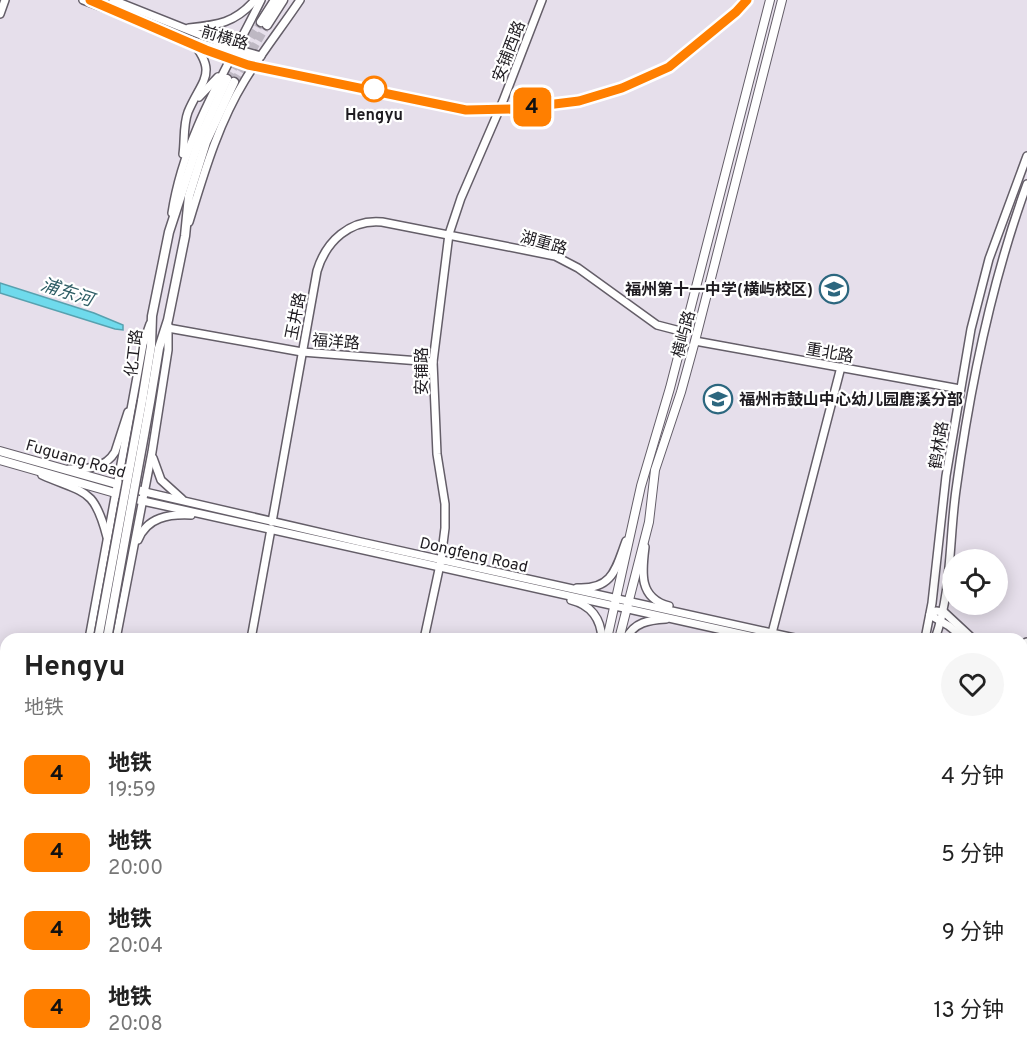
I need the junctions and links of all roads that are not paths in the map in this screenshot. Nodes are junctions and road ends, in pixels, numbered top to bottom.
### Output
1 (5, 0) edge
2 (82, 0) edge
3 (113, 0) edge
4 (255, 0) edge
5 (261, 0) edge
6 (274, 0) edge
7 (283, 0) edge
8 (300, 0) edge
9 (542, 0) edge
10 (770, 0) edge
11 (782, 0) edge
12 (131, 3) edge
13 (0, 14) edge
14 (185, 29) junction
15 (191, 40) junction
16 (235, 51) junction
17 (259, 58) junction
18 (228, 77) junction
19 (195, 101) junction
20 (499, 111) joint
21 (1027, 156) edge
22 (181, 173) junction
23 (1016, 184) junction
24 (1027, 186) edge
25 (1008, 204) junction
26 (1023, 207) edge
27 (169, 232) junction
28 (449, 234) junction
29 (184, 236) junction
30 (168, 324) junction
31 (684, 332) junction
32 (695, 341) junction
33 (302, 352) junction
34 (433, 362) junction
35 (841, 368) junction
36 (960, 389) junction
37 (141, 401) junction
38 (0, 451) edge
39 (152, 452) junction
40 (0, 460) edge
41 (26, 468) junction
42 (63, 469) junction
43 (117, 484) junction
44 (115, 494) junction
45 (144, 496) junction
46 (187, 502) junction
47 (209, 516) junction
48 (634, 519) junction
49 (649, 522) junction
50 (272, 526) junction
51 (107, 540) junction
52 (950, 549) edge
53 (131, 559) junction
54 (440, 563) junction
55 (555, 586) junction
56 (535, 588) junction
57 (616, 603) junction
58 (627, 605) junction
59 (942, 612) edge
60 (930, 615) junction
61 (943, 615) edge
62 (947, 615) edge
63 (675, 618) junction
64 (717, 621) junction
65 (942, 621) junction
66 (90, 633) edge
67 (99, 633) edge
68 (107, 633) edge
69 (117, 633) edge
70 (252, 633) edge
71 (425, 633) edge
72 (601, 633) edge
73 (608, 633) edge
74 (620, 633) edge
75 (630, 633) edge
76 (738, 633) edge
77 (772, 633) joint
78 (926, 633) edge
79 (937, 633) edge
80 (957, 633) edge
81 (967, 633) edge

1 - 13 main road
2 - 15 main road, 前横路
3 - 12 main road, 前横路
4 - 14 main road
5 - 16 main road
6 - 7 highway
8 - 17 main road, 化工路
9 - 20 main road, 安铺西路
10 - 31 main road, 横屿路
11 - 32 main road, 横屿路
12 - 14 main road, 前横路
14 - 16 main road, 前横路
15 - 16 main road, 前横路
15 - 19 main road
16 - 17 main road, 前横路
16 - 18 main road
17 - 29 main road, 化工路
18 - 19 main road
18 - 22 main road
18 - 27 highway, 化工路
18 - 29 highway, 化工路
19 - 22 main road
20 - 28 main road, 安铺路
21 - 23 main road, 鹤林路
22 - 27 main road
23 - 24 main road
23 - 25 main road, 鹤林路
24 - 26 main road, 鹤林路
25 - 26 main road
25 - 36 main road, 鹤林路
26 - 52 main road, 鹤林路
27 - 37 highway, 化工路
28 - 31 main road, 湖重路
28 - 33 main road, 玉井路
28 - 34 main road, 安铺路
29 - 30 highway, 化工路
30 - 33 main road, 福洋路
30 - 37 highway, 化工路
30 - 39 main road
31 - 48 main road, 横屿路
32 - 35 main road, 重北路
32 - 49 main road, 横屿路
33 - 34 main road, 福洋路
33 - 50 main road, 玉井路
34 - 54 main road, 安铺路
35 - 36 main road, 重北路
35 - 77 main road
36 - 60 main road, 鹤林路
37 - 42 main road
37 - 43 main road
37 - 67 highway, 化工路, bridge
37 - 68 highway, 化工路, bridge
38 - 42 main road, Fuguang Road
39 - 45 main road
39 - 46 main road
40 - 41 main road, Fuguang Road
41 - 44 main road, Fuguang Road
41 - 51 main road
42 - 43 main road, Fuguang Road
43 - 44 main road
43 - 45 main road, Fuguang Road
44 - 45 main road, Fuguang Road
44 - 51 main road
45 - 46 main road, Dongfeng Road
45 - 47 main road, Dongfeng Road
45 - 53 main road
46 - 50 main road, Dongfeng Road
47 - 50 main road, Dongfeng Road
47 - 53 main road
48 - 55 main road
48 - 57 main road, 横屿路
49 - 58 main road, 横屿路
49 - 64 main road
50 - 54 main road, Dongfeng Road
50 - 70 main road, 玉井路
51 - 66 main road
53 - 69 main road
54 - 55 main road, Dongfeng Road
54 - 56 main road, Dongfeng Road
54 - 71 main road, 安铺路
55 - 57 main road, Dongfeng Road
56 - 57 main road, Dongfeng Road
56 - 72 main road
57 - 58 main road, Dongfeng Road
57 - 73 main road, 横屿路
58 - 63 main road, Dongfeng Road
58 - 64 main road, Dongfeng Road
58 - 74 main road, 横屿路
59 - 60 main road
60 - 65 main road
60 - 78 main road, 鹤林路
61 - 65 main road, 鹤林路
62 - 81 main road
63 - 75 main road
63 - 76 main road, Dongfeng Road
64 - 77 main road, Dongfeng Road
65 - 79 main road, 鹤林路
65 - 80 main road

